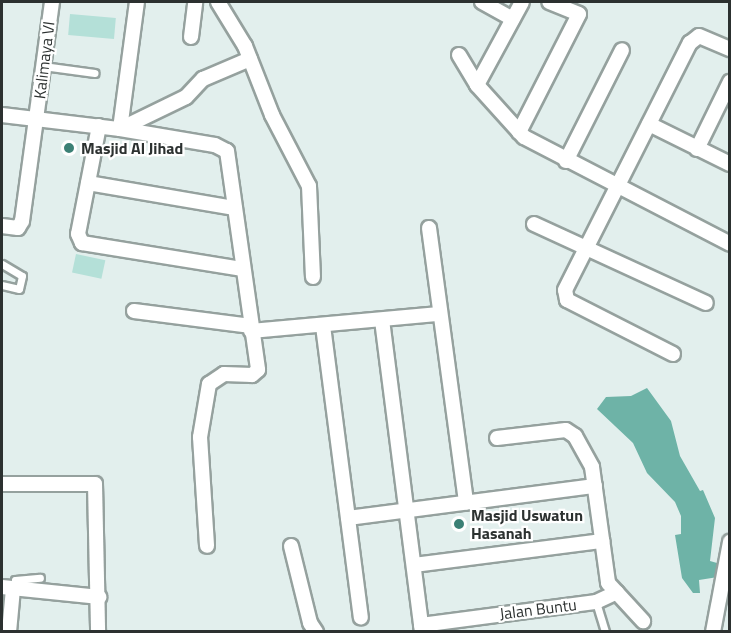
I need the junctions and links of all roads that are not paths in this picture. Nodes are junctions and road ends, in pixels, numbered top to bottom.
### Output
1 (52, 2) edge
2 (137, 2) edge
3 (195, 2) edge
4 (218, 2) edge
5 (482, 2) edge
6 (522, 2) edge
7 (549, 2) edge
8 (513, 19) junction
9 (191, 37) dead end
10 (729, 49) edge
11 (622, 50) dead end
12 (459, 55) dead end
13 (250, 59) junction
14 (43, 66) junction
15 (95, 73) dead end
16 (729, 82) edge
17 (477, 85) junction
18 (2, 115) edge
19 (37, 119) junction
20 (649, 124) junction
21 (99, 126) junction
22 (120, 129) junction
23 (519, 132) junction
24 (697, 149) junction
25 (566, 161) junction
26 (729, 164) edge
27 (88, 183) junction
28 (615, 187) junction
29 (235, 208) junction
30 (534, 224) dead end
31 (2, 226) edge
32 (429, 228) dead end
33 (729, 244) edge
34 (587, 247) junction
35 (2, 264) edge
36 (243, 269) junction
37 (313, 278) dead end
38 (2, 285) edge
39 (706, 303) dead end
40 (134, 311) dead end
41 (439, 314) junction
42 (382, 320) junction
43 (323, 326) junction
44 (251, 328) junction
45 (673, 354) dead end
46 (497, 438) dead end
47 (2, 484) edge
48 (595, 486) junction
49 (466, 503) junction
50 (406, 511) junction
51 (348, 518) junction
52 (602, 541) junction
53 (729, 542) edge
54 (207, 546) dead end
55 (291, 546) dead end
56 (414, 565) junction
57 (40, 578) dead end
58 (7, 588) edge
59 (617, 592) junction
60 (99, 597) junction
61 (596, 602) junction
62 (361, 618) dead end
63 (643, 621) dead end
64 (421, 628) edge
65 (9, 632) edge
66 (98, 632) edge
67 (316, 632) edge
68 (605, 632) edge
69 (713, 632) edge

1 - 14 street, Kalimaya VI
2 - 22 street
3 - 9 street
4 - 13 street
5 - 8 street
6 - 8 street
7 - 23 street
8 - 17 street
10 - 20 street
11 - 25 street
12 - 17 street
13 - 22 street
13 - 37 street
14 - 15 lane
14 - 19 street, Kalimaya VI
16 - 24 street
17 - 23 street
18 - 19 street
19 - 21 street
19 - 31 street, Kalimaya VI
20 - 24 street
20 - 28 street
21 - 22 street
21 - 27 street
22 - 29 street
23 - 25 street
24 - 26 street
25 - 28 street
27 - 29 street
27 - 36 street
28 - 33 street
28 - 34 street
29 - 36 street
30 - 34 street
32 - 41 street
34 - 39 street
34 - 45 street
35 - 38 lane
36 - 44 street
40 - 44 street
41 - 42 street
41 - 49 street
42 - 43 street
42 - 50 street
43 - 44 street
43 - 51 street
44 - 54 street
46 - 48 street
47 - 60 street
48 - 49 street
48 - 52 street
49 - 50 street
50 - 51 street
50 - 56 street
51 - 62 street
52 - 56 street
52 - 59 street
53 - 69 street
55 - 67 street
56 - 64 street
57 - 58 lane
58 - 60 street
58 - 65 street
59 - 61 street, Jalan Buntu
59 - 63 street
60 - 66 street
61 - 64 street, Jalan Buntu
61 - 68 lane

